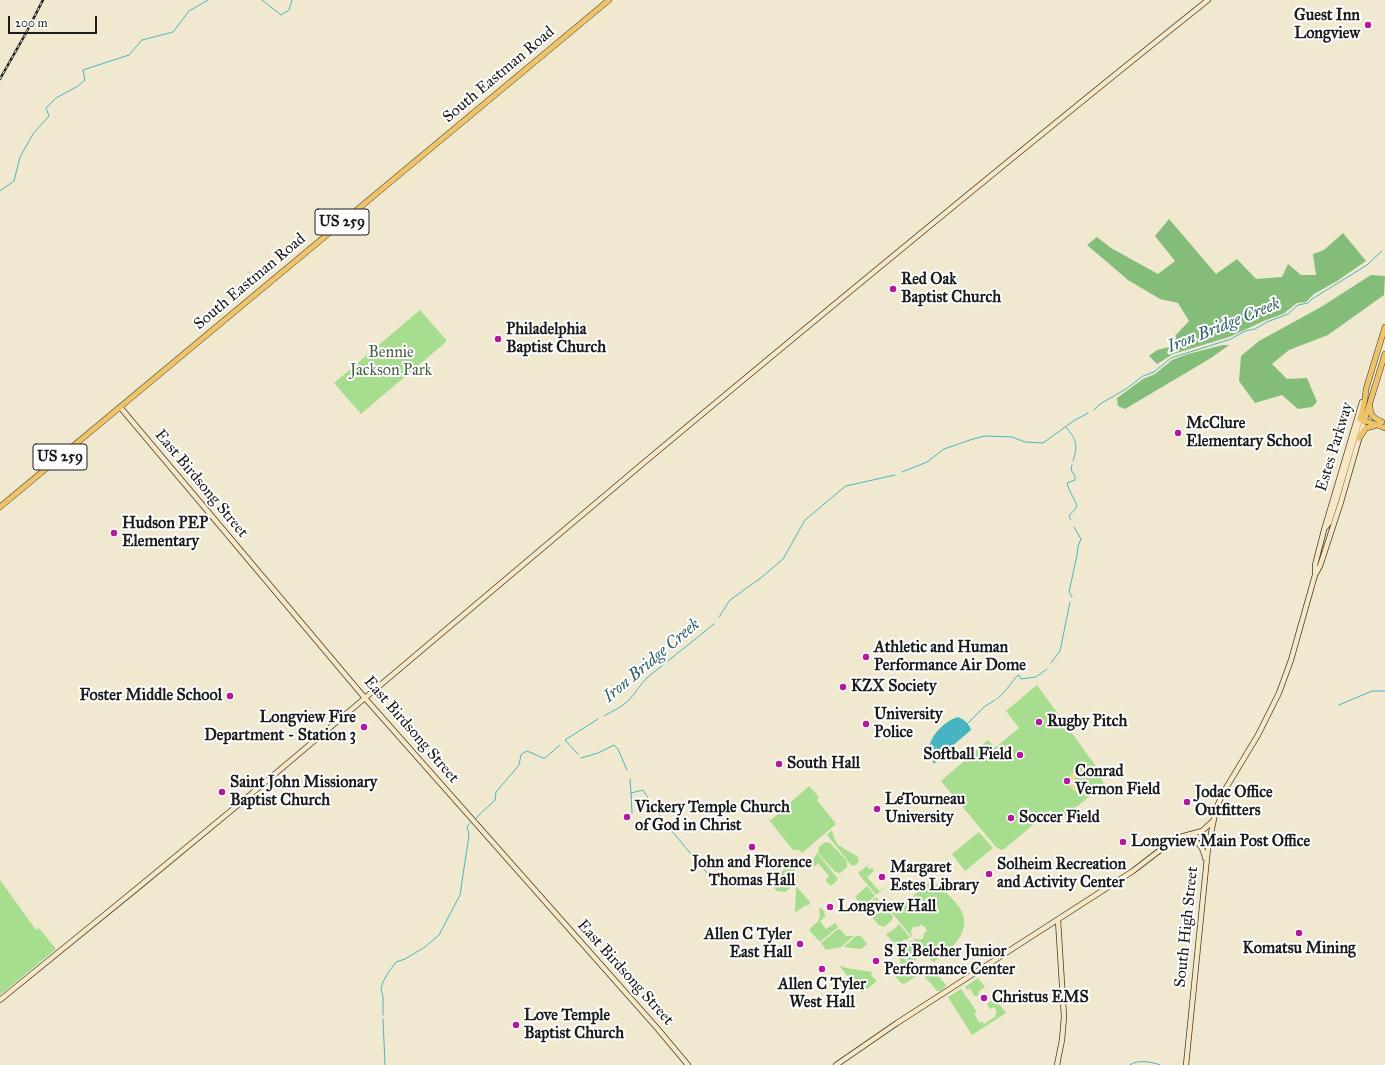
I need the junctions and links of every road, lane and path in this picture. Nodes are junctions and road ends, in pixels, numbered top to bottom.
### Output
1 (609, 0) edge
2 (1208, 0) edge
3 (1385, 327) edge
4 (1385, 354) edge
5 (1366, 389) junction
6 (1370, 401) junction
7 (120, 408) junction
8 (1363, 419) junction
9 (1383, 425) edge
10 (1359, 438) junction
11 (0, 507) edge
12 (1324, 530) junction
13 (1316, 575) junction
14 (364, 697) junction
15 (1223, 793) joint
16 (1213, 820) junction
17 (1187, 836) junction
18 (1210, 840) junction
19 (1206, 865) junction
20 (1058, 920) junction
21 (0, 1000) edge
22 (688, 1065) edge
23 (836, 1065) edge
24 (1057, 1065) edge
25 (1186, 1065) edge

1 - 7 main road, South Eastman Road / US 259
2 - 14 street
3 - 5 main road, Estes Parkway
4 - 6 main road, Estes Parkway
5 - 8 main road
5 - 12 street, Estes Parkway
6 - 8 main road, Estes Parkway
6 - 9 main road
7 - 11 main road, South Eastman Road / US 259
7 - 14 street, East Birdsong Street
8 - 9 main road
8 - 10 street, Estes Parkway
8 - 12 street
9 - 10 main road
10 - 13 street, Estes Parkway
12 - 13 street, Estes Parkway
13 - 15 street, Estes Parkway
14 - 21 street
14 - 22 street, East Birdsong Street
15 - 16 street, South High Street
16 - 17 street
16 - 18 street, South High Street
17 - 18 street
17 - 19 street
17 - 20 street
18 - 19 street, South High Street
19 - 25 street, South High Street
20 - 23 street
20 - 24 street

